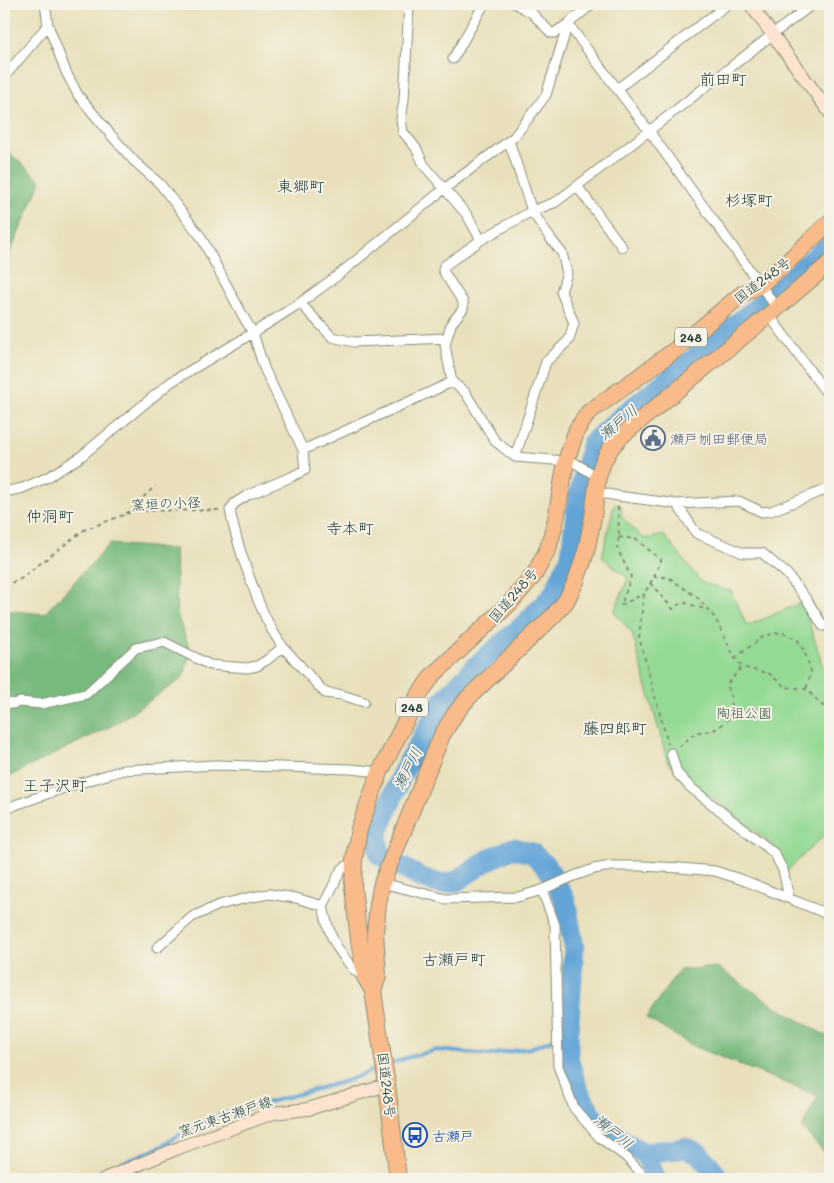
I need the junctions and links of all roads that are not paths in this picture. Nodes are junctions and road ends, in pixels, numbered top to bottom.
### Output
1 (45, 4) edge
2 (409, 4) edge
3 (484, 4) edge
4 (516, 4) edge
5 (592, 4) edge
6 (728, 4) edge
7 (750, 4) edge
8 (813, 4) edge
9 (568, 24) junction
10 (48, 25) junction
11 (773, 34) junction
12 (453, 59) dead end
13 (4, 77) edge
14 (617, 89) junction
15 (830, 113) edge
16 (649, 131) junction
17 (509, 141) junction
18 (577, 186) junction
19 (444, 189) junction
20 (532, 211) junction
21 (830, 222) edge
22 (481, 240) junction
23 (622, 247) dead end
24 (830, 263) edge
25 (762, 287) junction
26 (300, 304) junction
27 (774, 309) junction
28 (253, 333) junction
29 (447, 338) junction
30 (452, 382) junction
31 (830, 398) edge
32 (303, 450) junction
33 (515, 457) junction
34 (571, 462) junction
35 (596, 481) junction
36 (830, 488) edge
37 (4, 492) edge
38 (677, 504) junction
39 (823, 626) dead end
40 (282, 647) junction
41 (4, 702) edge
42 (364, 702) dead end
43 (671, 753) road end
44 (380, 772) junction
45 (4, 811) edge
46 (354, 860) junction
47 (384, 878) junction
48 (544, 889) junction
49 (789, 898) junction
50 (323, 906) junction
51 (830, 915) edge
52 (157, 948) dead end
53 (369, 984) junction
54 (386, 1072) junction
55 (104, 1179) edge
56 (398, 1179) edge
57 (644, 1179) edge

1 - 10 street
2 - 19 street
3 - 12 street
4 - 9 street
5 - 9 street
6 - 14 street
7 - 11 main road
8 - 11 street
9 - 14 street
9 - 17 street
10 - 13 street
10 - 28 street
11 - 15 main road
11 - 16 street
14 - 16 street
16 - 18 street
16 - 25 street
17 - 19 street
17 - 20 street
18 - 20 street
18 - 23 street
19 - 22 street
19 - 26 street
20 - 22 street
20 - 33 street
21 - 25 highway, 国道248号 / 248
22 - 29 street
24 - 27 highway, 国道248号 / 248
25 - 27 street
25 - 34 highway, 国道248号 / 248
26 - 28 street
26 - 29 street
27 - 31 street
27 - 35 highway, 国道248号 / 248
28 - 32 street
28 - 37 street
29 - 30 street
30 - 32 street
30 - 33 street
32 - 40 street
33 - 34 street
34 - 35 street
34 - 44 highway, 国道248号 / 248
35 - 38 street
35 - 47 highway, 国道248号 / 248
36 - 38 street
38 - 39 street
40 - 41 street
40 - 42 street
43 - 49 street
44 - 45 street
44 - 46 highway, 国道248号 / 248
46 - 50 street
46 - 53 highway, 国道248号 / 248
47 - 48 street
47 - 53 highway, 国道248号 / 248
48 - 49 street
48 - 57 street
49 - 51 street
50 - 52 street
50 - 53 street
53 - 54 highway, 国道248号 / 248
54 - 55 main road, 窯元東古瀬戸線
54 - 56 highway, 国道248号 / 248

